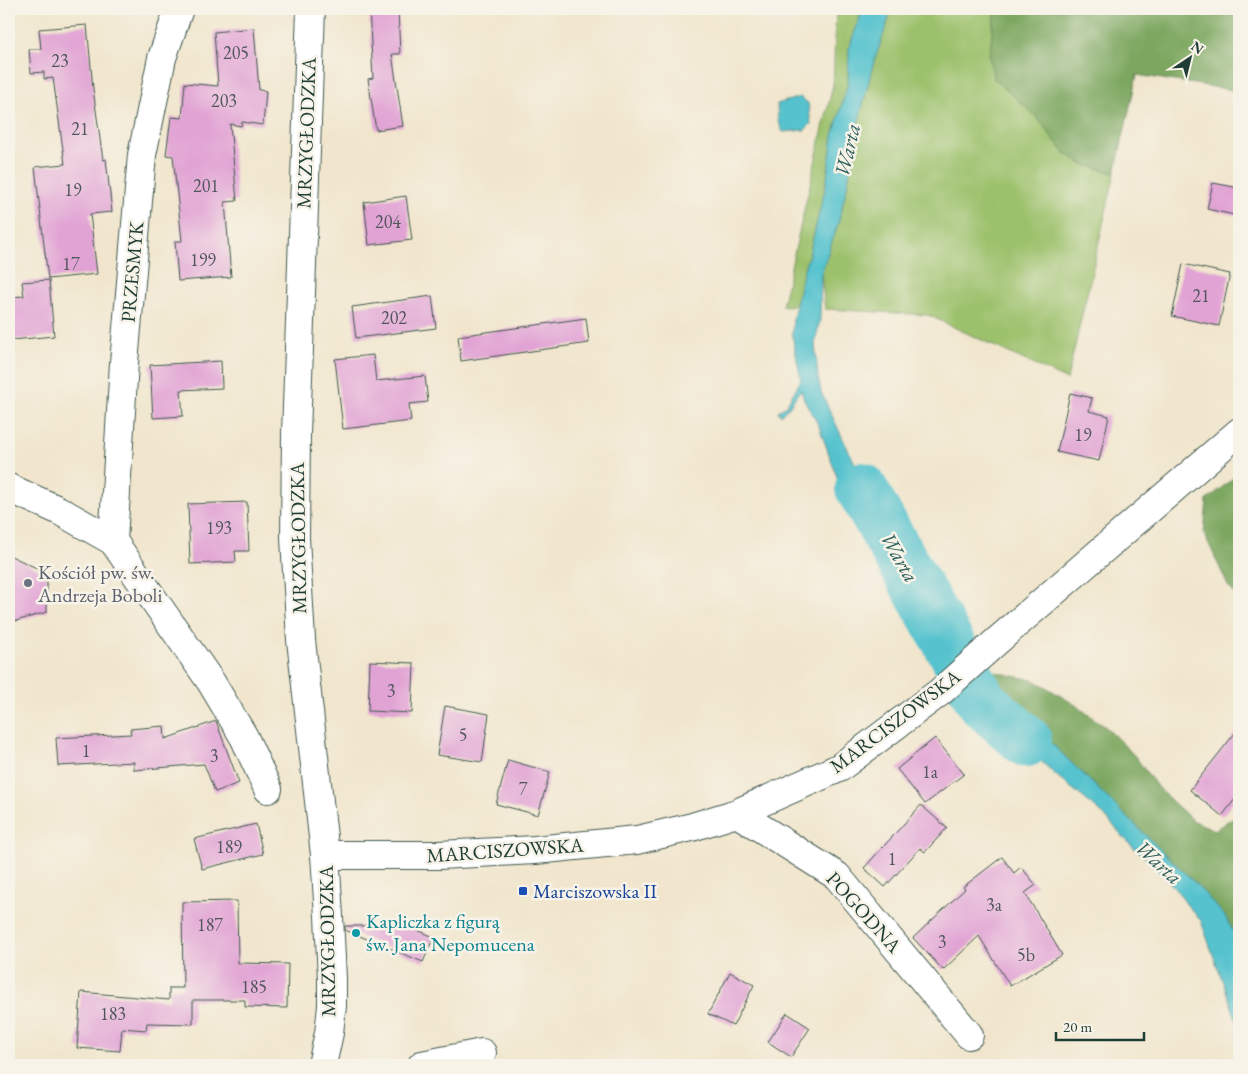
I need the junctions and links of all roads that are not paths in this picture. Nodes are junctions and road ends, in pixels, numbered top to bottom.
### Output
1 (179, 9) edge
2 (311, 9) edge
3 (1239, 432) edge
4 (9, 488) edge
5 (112, 540) junction
6 (268, 789) dead end
7 (737, 813) junction
8 (325, 855) junction
9 (969, 1035) dead end
10 (482, 1053) dead end
11 (322, 1065) edge
12 (422, 1065) edge

1 - 5 street, PRZESMYK
2 - 8 street, MRZYGŁODZKA
3 - 7 street, MARCISZOWSKA
4 - 5 street
5 - 6 street
7 - 8 street, MARCISZOWSKA
7 - 9 street, POGODNA
8 - 11 street, MRZYGŁODZKA
10 - 12 street

